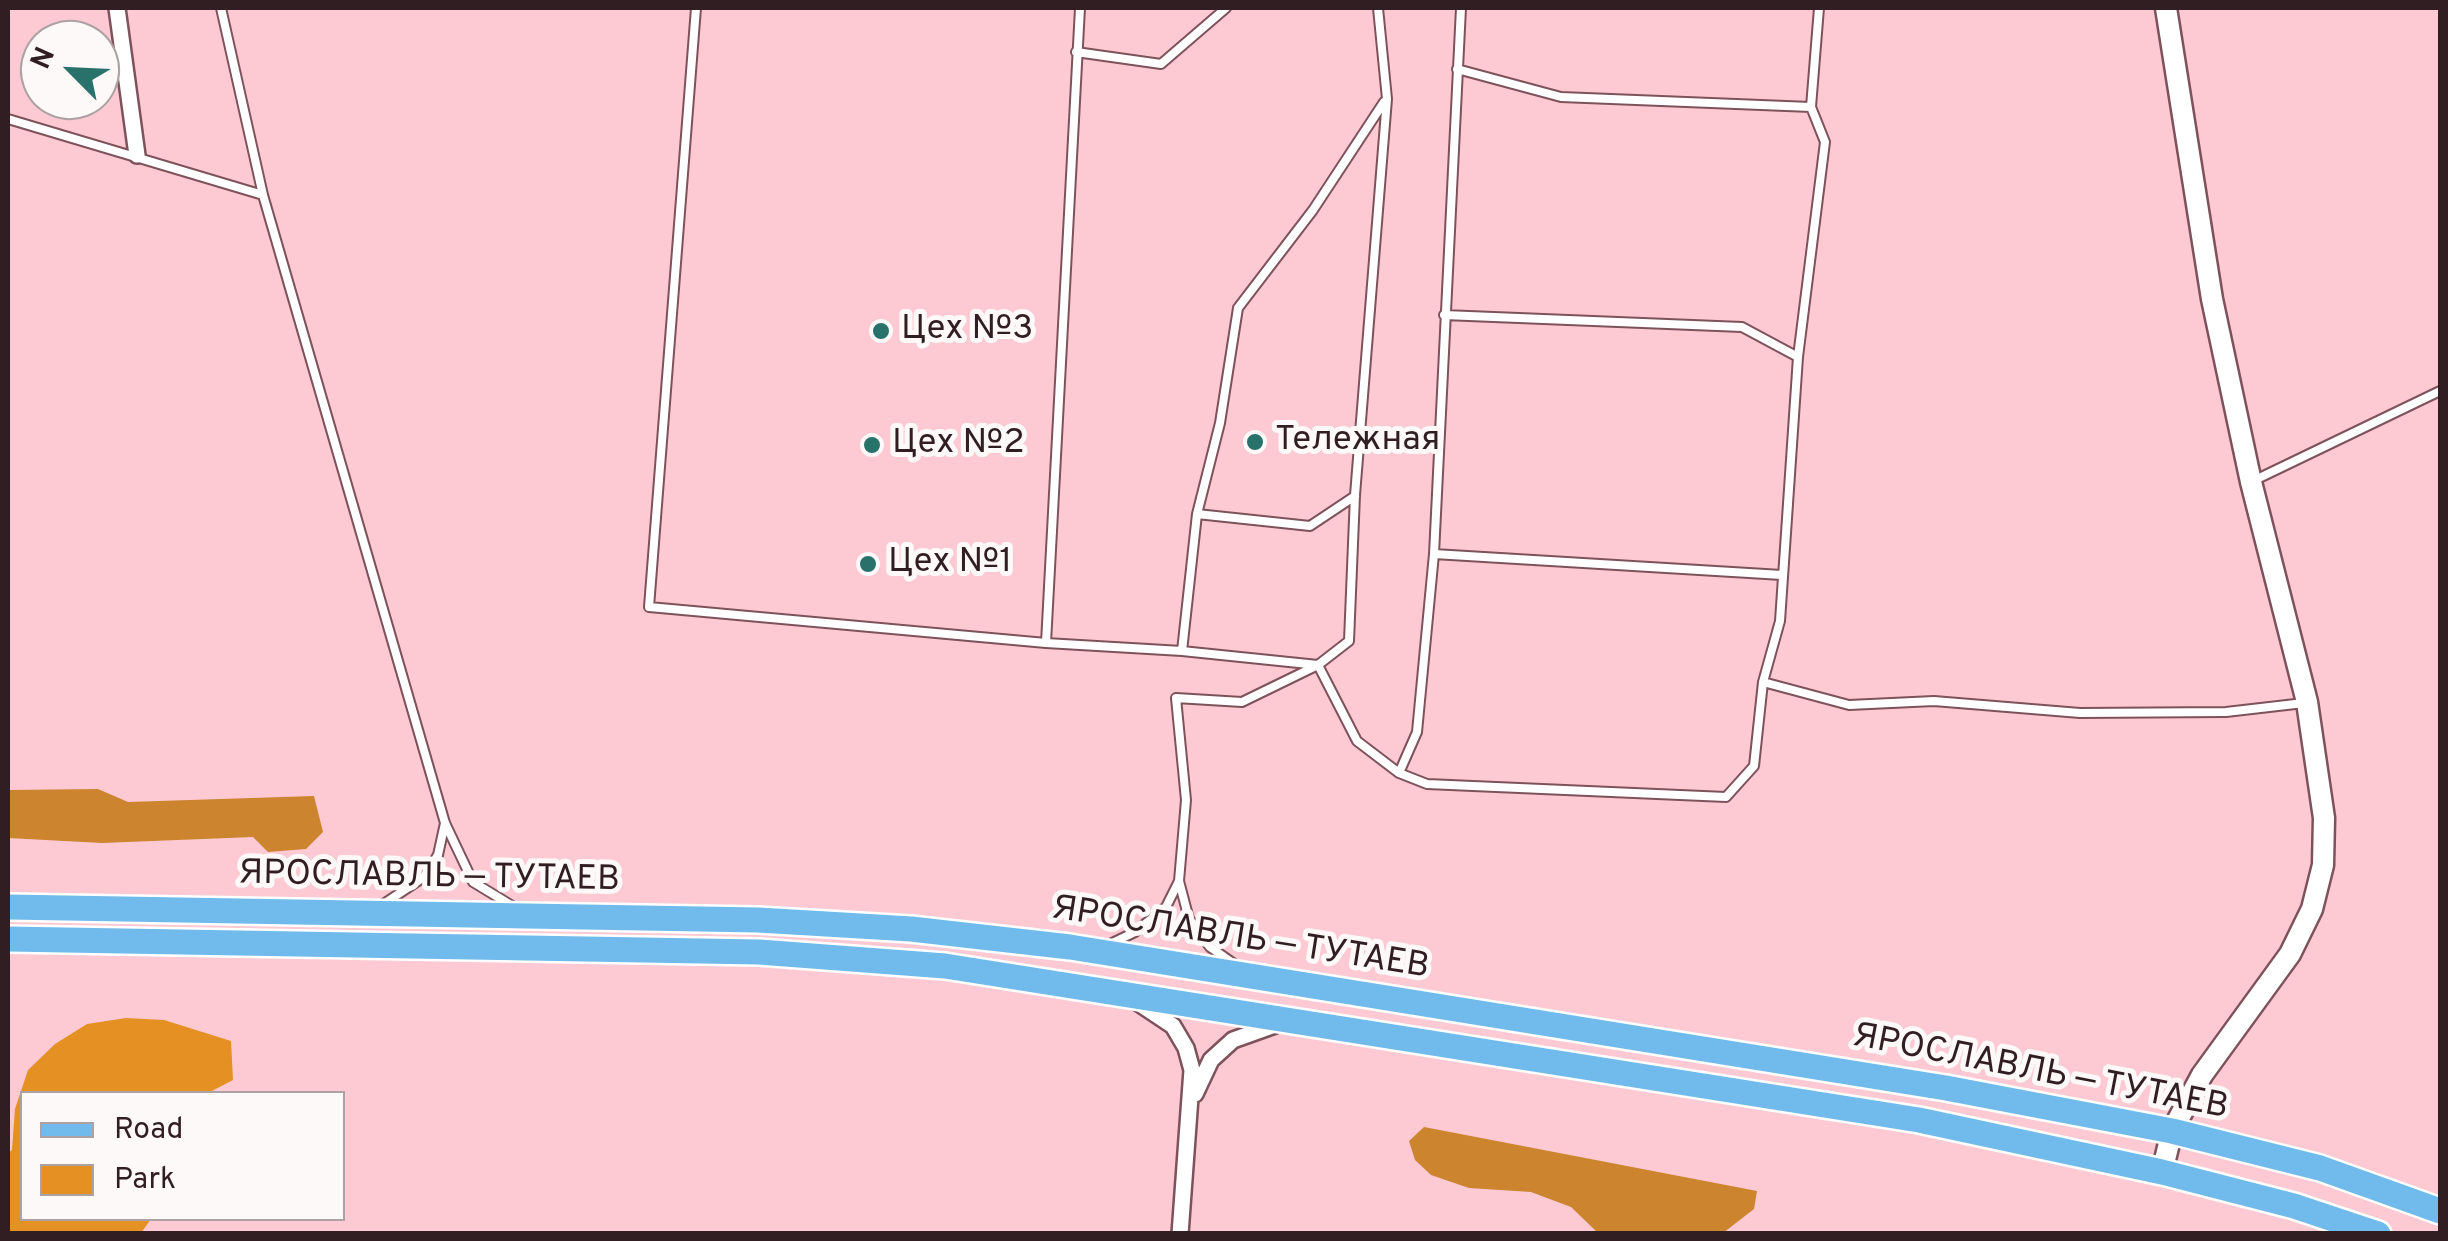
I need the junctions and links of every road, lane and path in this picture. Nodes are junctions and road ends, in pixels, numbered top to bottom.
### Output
1 (117, 8) edge
2 (221, 8) edge
3 (696, 8) edge
4 (1080, 8) edge
5 (1226, 8) edge
6 (1378, 8) edge
7 (1461, 8) edge
8 (1819, 8) edge
9 (2166, 8) edge
10 (1076, 52) junction
11 (1457, 69) junction
12 (1387, 99) junction
13 (1811, 107) junction
14 (8, 118) edge
15 (137, 155) junction
16 (264, 195) junction
17 (1444, 316) junction
18 (1798, 357) junction
19 (2440, 391) edge
20 (2251, 482) junction
21 (1356, 495) junction
22 (1197, 514) junction
23 (1434, 554) junction
24 (1782, 575) junction
25 (1046, 644) junction
26 (1182, 651) junction
27 (1318, 665) junction
28 (1764, 682) junction
29 (2307, 702) junction
30 (1399, 773) junction
31 (445, 822) junction
32 (1178, 881) junction
33 (8, 907) edge
34 (358, 912) junction
35 (542, 914) junction
36 (8, 938) edge
37 (1070, 947) junction
38 (1248, 973) junction
39 (1109, 989) junction
40 (1296, 1020) junction
41 (1192, 1107) junction
42 (2172, 1131) junction
43 (2162, 1172) junction
44 (2440, 1211) edge
45 (1180, 1234) edge
46 (2378, 1234) edge

1 - 15 street
2 - 16 lane
3 - 25 lane
4 - 10 lane
5 - 10 lane
6 - 12 lane
7 - 11 lane
8 - 13 lane
9 - 20 street
10 - 25 lane
11 - 13 lane
11 - 17 lane
12 - 21 lane
12 - 22 lane
13 - 18 lane
14 - 15 lane
15 - 16 lane
16 - 31 lane
17 - 18 lane
17 - 23 lane
18 - 24 lane
19 - 20 lane
20 - 29 street
21 - 22 lane
21 - 27 lane
22 - 26 lane
23 - 24 lane
23 - 30 lane
24 - 28 lane
25 - 26 lane
26 - 27 lane
27 - 30 lane
27 - 32 lane
28 - 29 lane
28 - 30 lane
29 - 42 street
31 - 34 lane
31 - 35 lane
32 - 37 lane
32 - 38 lane
33 - 34 main road, ЯРОСЛАВЛЬ — ТУТАЕВ
34 - 35 main road, ЯРОСЛАВЛЬ — ТУТАЕВ
35 - 37 main road, ЯРОСЛАВЛЬ — ТУТАЕВ
36 - 39 main road, ЯРОСЛАВЛЬ — ТУТАЕВ
37 - 38 main road, ЯРОСЛАВЛЬ — ТУТАЕВ
38 - 42 main road, ЯРОСЛАВЛЬ — ТУТАЕВ
39 - 40 main road, ЯРОСЛАВЛЬ — ТУТАЕВ
39 - 41 street
40 - 41 street
40 - 43 main road, ЯРОСЛАВЛЬ — ТУТАЕВ
41 - 45 street
42 - 43 street
42 - 44 main road, ЯРОСЛАВЛЬ — ТУТАЕВ
43 - 46 main road, ЯРОСЛАВЛЬ — ТУТАЕВ

